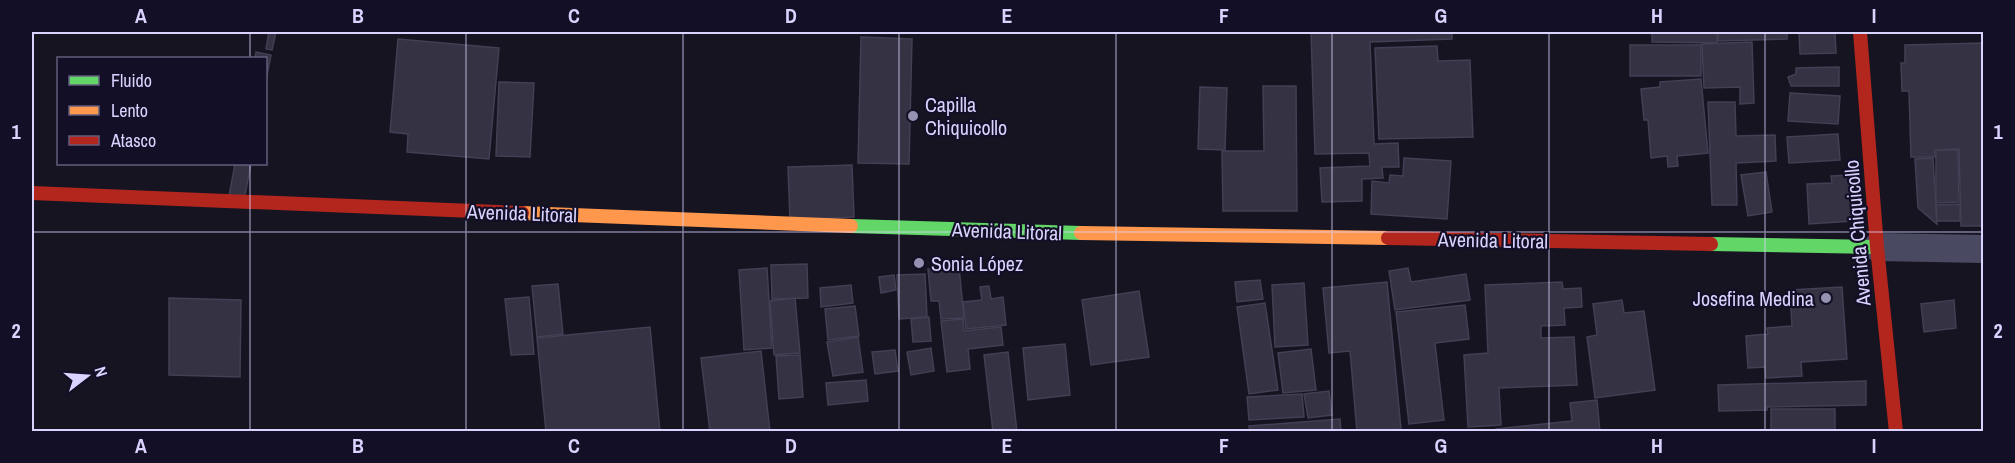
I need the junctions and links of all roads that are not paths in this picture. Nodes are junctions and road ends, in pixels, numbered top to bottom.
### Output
1 (1860, 32) edge
2 (32, 193) edge
3 (1877, 247) junction
4 (1983, 249) edge
5 (1896, 432) edge

1 - 3 street, Avenida Chiquicollo
2 - 3 street, Avenida Litoral
3 - 4 street, Avenida Litoral
3 - 5 street, Avenida Chiquicollo

